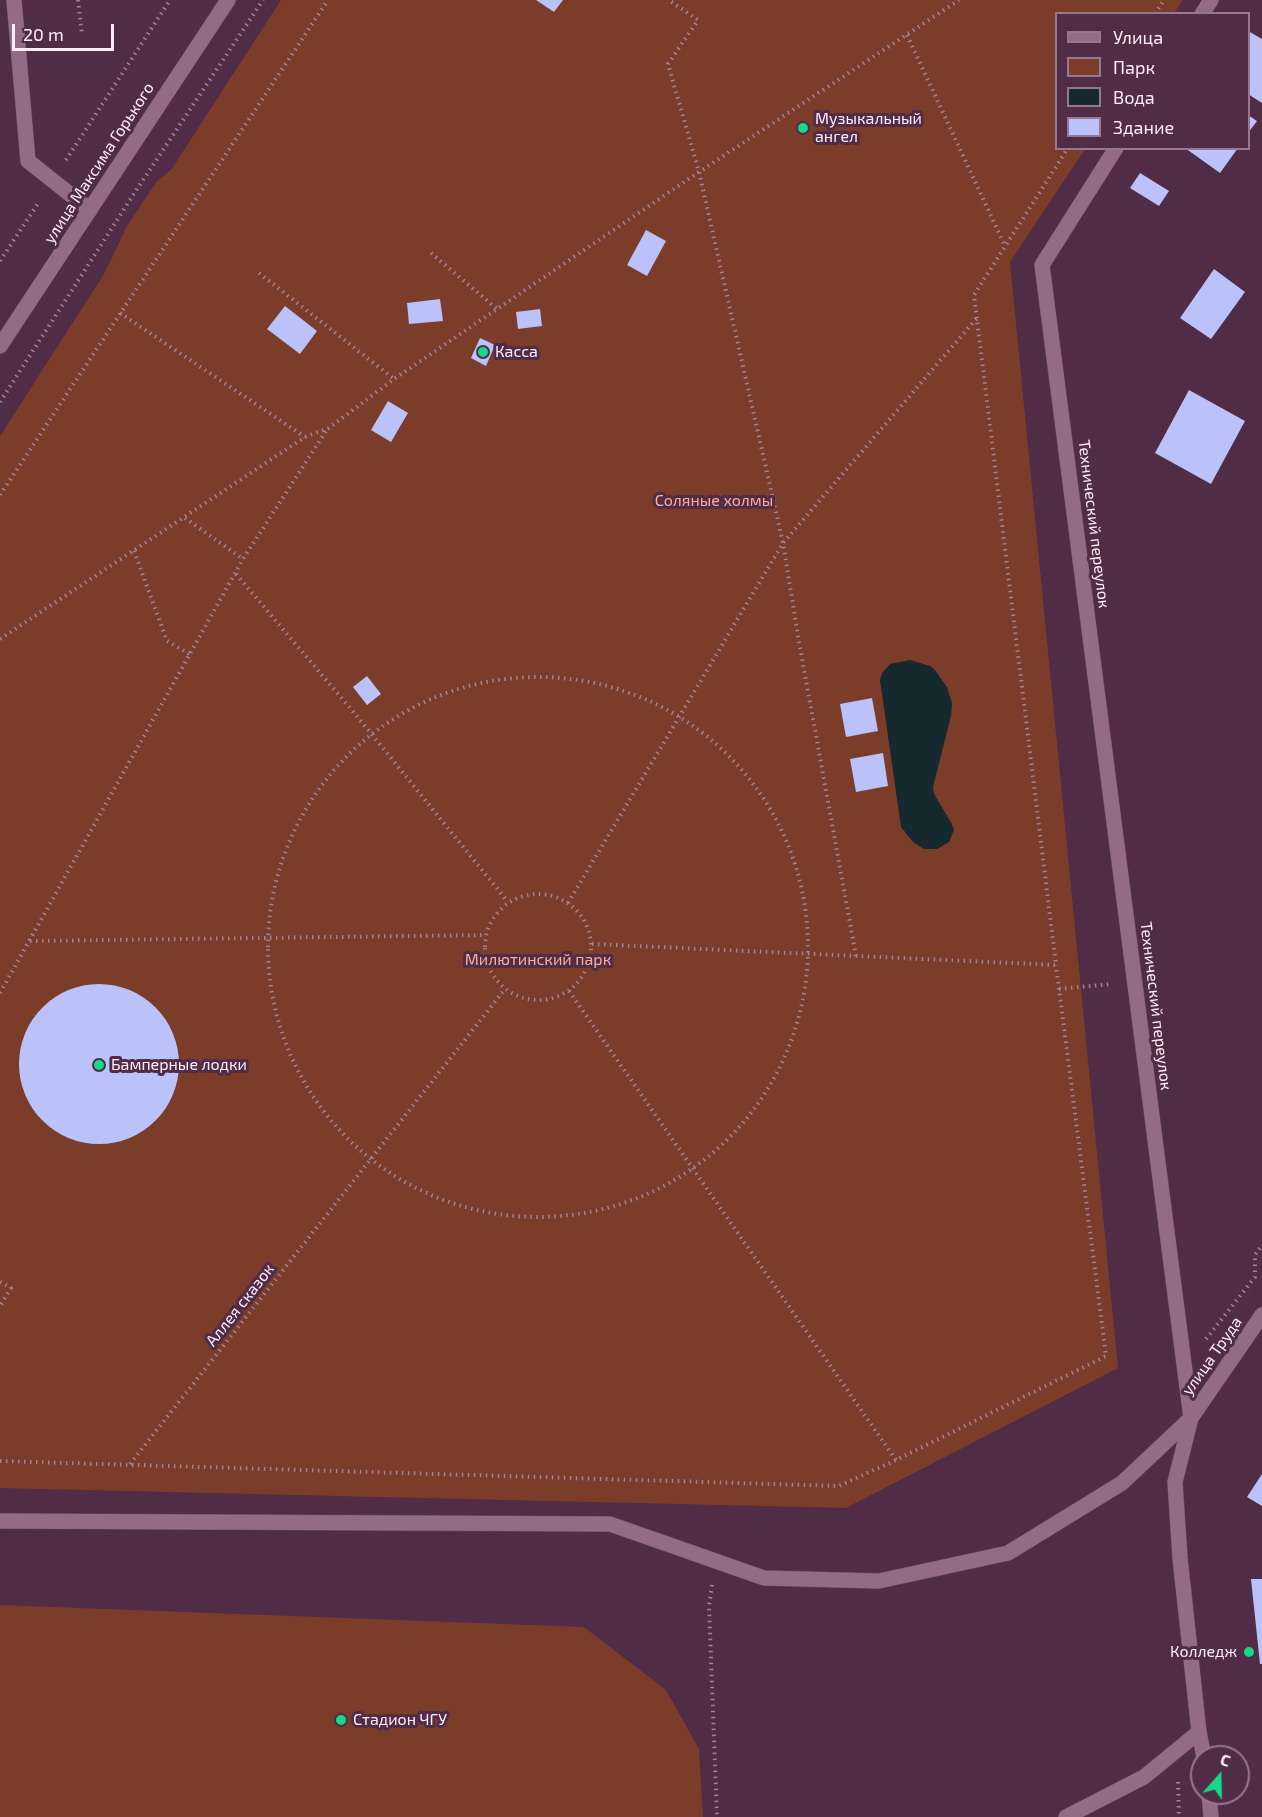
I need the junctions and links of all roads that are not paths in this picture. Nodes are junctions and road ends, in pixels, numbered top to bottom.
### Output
1 (14, 0) edge
2 (228, 0) edge
3 (1115, 150) edge
4 (90, 210) junction
5 (0, 346) edge
6 (1262, 1315) edge
7 (1191, 1418) junction
8 (0, 1521) edge
9 (1199, 1732) junction
10 (1202, 1745) edge
11 (1066, 1817) edge

1 - 4 street
2 - 4 street, улица Максима Горького
3 - 7 street, Технический переулок
4 - 5 street, улица Максима Горького
6 - 7 street, улица Труда
7 - 8 street
7 - 9 street, Технический переулок
9 - 10 street, Технический переулок
9 - 11 street

